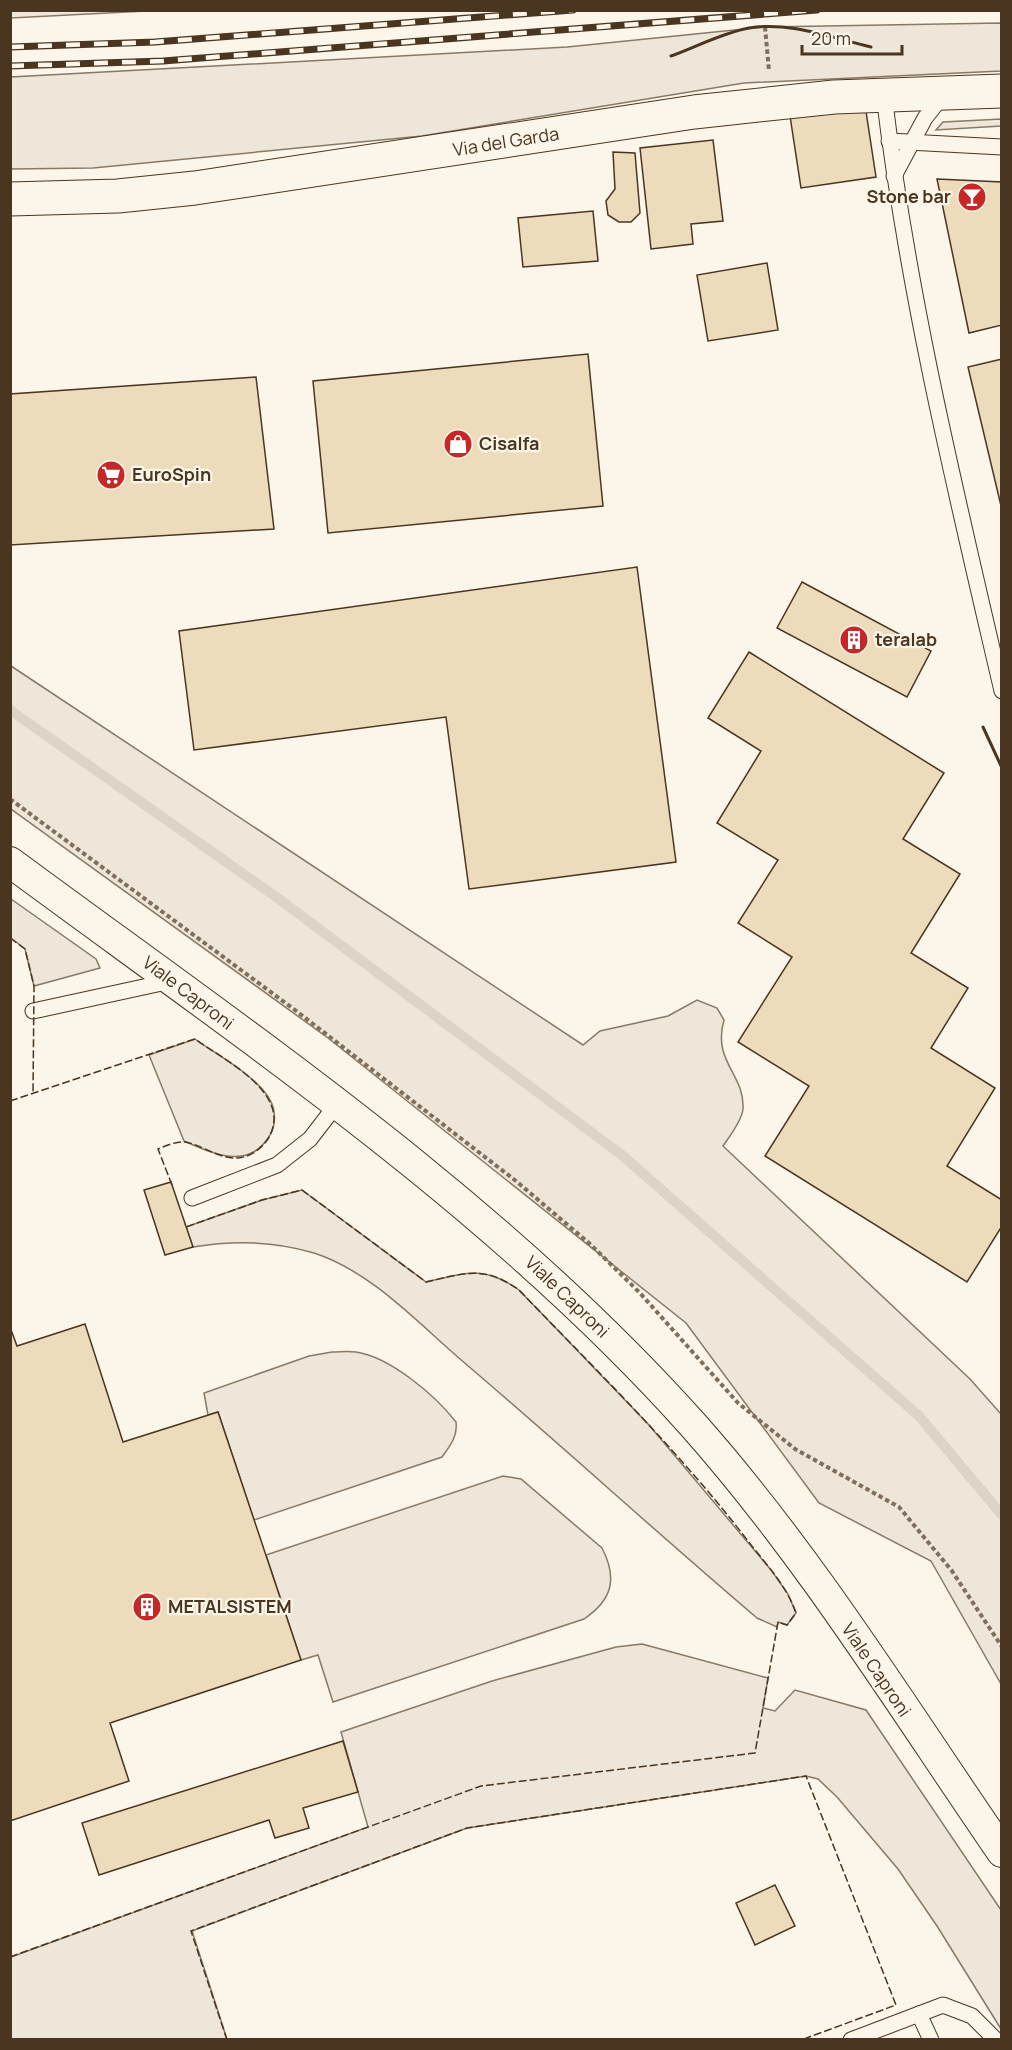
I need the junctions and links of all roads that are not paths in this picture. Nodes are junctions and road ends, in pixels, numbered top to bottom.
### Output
1 (1002, 91) edge
2 (945, 93) junction
3 (884, 95) junction
4 (889, 141) junction
5 (912, 142) junction
6 (1002, 147) edge
7 (894, 176) junction
8 (10, 199) edge
9 (1002, 691) edge
10 (10, 861) edge
11 (171, 981) junction
12 (33, 1011) dead end
13 (338, 1104) junction
14 (192, 1198) dead end
15 (1002, 1852) edge
16 (919, 2014) junction
17 (851, 2040) edge
18 (931, 2040) edge
19 (996, 2040) edge

1 - 2 main road, Via del Garda
2 - 3 main road, Via del Garda
2 - 5 lane
3 - 4 lane
3 - 8 main road, Via del Garda
4 - 5 lane
4 - 7 lane
5 - 6 lane
5 - 7 lane
7 - 9 lane
10 - 11 street, Viale Caproni
11 - 12 lane
11 - 13 street, Viale Caproni
13 - 14 lane
13 - 15 street, Viale Caproni
16 - 17 lane
16 - 18 lane
16 - 19 lane

